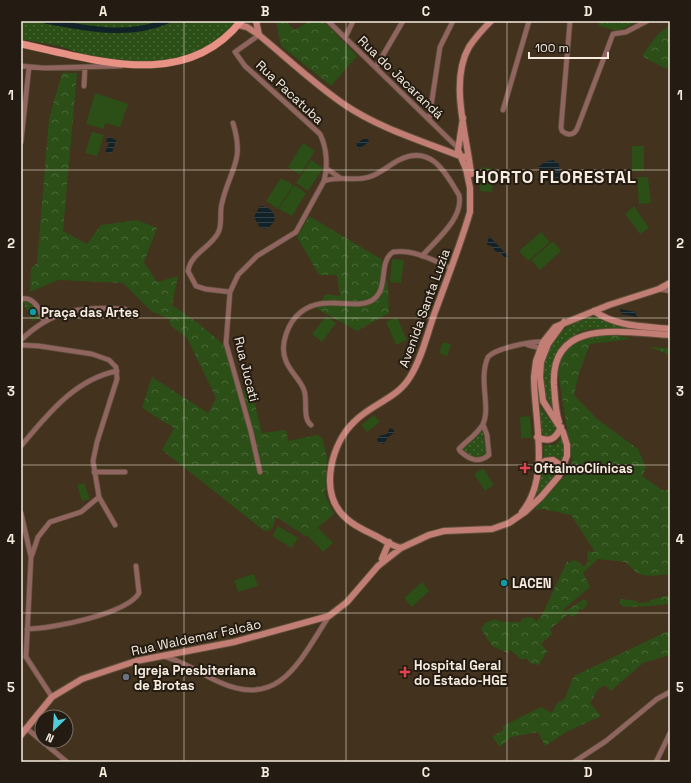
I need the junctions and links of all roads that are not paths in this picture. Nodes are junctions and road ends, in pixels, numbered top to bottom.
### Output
1 (256, 21) edge
2 (328, 21) edge
3 (353, 21) edge
4 (403, 21) edge
5 (453, 21) edge
6 (491, 21) edge
7 (529, 21) edge
8 (570, 21) edge
9 (647, 21) edge
10 (239, 23) edge
11 (259, 35) junction
12 (345, 38) junction
13 (21, 44) edge
14 (21, 66) edge
15 (130, 66) junction
16 (29, 67) junction
17 (85, 67) junction
18 (376, 67) junction
19 (84, 86) dead end
20 (503, 110) dead end
21 (463, 118) junction
22 (429, 120) junction
23 (233, 123) dead end
24 (21, 142) edge
25 (467, 142) junction
26 (459, 145) junction
27 (468, 154) junction
28 (460, 156) junction
29 (327, 168) junction
30 (339, 177) junction
31 (324, 181) junction
32 (470, 188) junction
33 (422, 256) junction
34 (451, 268) junction
35 (670, 283) edge
36 (659, 289) junction
37 (670, 291) edge
38 (230, 292) junction
39 (22, 299) edge
40 (603, 307) junction
41 (125, 309) dead end
42 (594, 311) junction
43 (44, 320) junction
44 (620, 323) junction
45 (670, 329) edge
46 (670, 335) edge
47 (21, 340) edge
48 (21, 345) edge
49 (544, 346) junction
50 (117, 371) junction
51 (482, 424) junction
52 (311, 425) dead end
53 (560, 427) junction
54 (537, 437) junction
55 (21, 446) edge
56 (538, 465) junction
57 (562, 471) junction
58 (94, 472) junction
59 (125, 472) dead end
60 (260, 472) dead end
61 (99, 497) junction
62 (21, 513) edge
63 (517, 518) junction
64 (115, 525) dead end
65 (389, 542) junction
66 (412, 543) junction
67 (401, 548) junction
68 (31, 557) junction
69 (136, 566) dead end
70 (378, 566) junction
71 (329, 616) junction
72 (27, 629) junction
73 (24, 648) edge
74 (160, 656) junction
75 (670, 692) edge
76 (52, 697) junction
77 (26, 728) junction
78 (670, 733) edge
79 (21, 734) edge
80 (67, 762) edge
81 (574, 762) edge
82 (656, 762) edge

1 - 11 street
2 - 12 street, Rua do Jacarandá
3 - 12 street
4 - 18 street
5 - 22 street
6 - 21 street, Avenida Santa Luzia
7 - 20 street
8 - 9 street
10 - 11 street
10 - 15 main road
11 - 28 street
11 - 29 street, Rua Pacatuba
12 - 18 street, Rua do Jacarandá
13 - 15 main road
14 - 16 street
15 - 17 street
16 - 17 street
16 - 24 street
17 - 19 street
18 - 22 street, Rua do Jacarandá
21 - 25 street, Avenida Santa Luzia
21 - 26 street, Avenida Santa Luzia
22 - 26 street, Rua do Jacarandá
23 - 38 street
25 - 26 street
25 - 27 street, Avenida Santa Luzia
26 - 28 street, Avenida Santa Luzia
27 - 28 street
27 - 32 street, Avenida Santa Luzia
28 - 32 street, Avenida Santa Luzia
29 - 30 street
29 - 31 street, Rua Pacatuba
30 - 31 street
30 - 33 street
31 - 38 street, Rua Jucati
32 - 34 street, Avenida Santa Luzia
33 - 34 street
33 - 52 street
34 - 65 street, Avenida Santa Luzia
35 - 36 street, Rua Waldemar Falcão
36 - 37 street
36 - 40 street, Rua Waldemar Falcão
38 - 60 street, Rua Jucati
39 - 43 street
40 - 42 street, Rua Waldemar Falcão
40 - 44 street
41 - 43 street
42 - 44 street
42 - 49 street, Rua Waldemar Falcão
43 - 47 street
44 - 45 street
46 - 53 street
48 - 50 street
49 - 51 street
49 - 53 street, Rua Waldemar Falcão
49 - 54 street, Rua Waldemar Falcão
50 - 55 street
50 - 58 street
51 - 51 street
53 - 54 street
53 - 57 street, Rua Waldemar Falcão
54 - 56 street, Rua Waldemar Falcão
56 - 57 street
56 - 63 street, Rua Waldemar Falcão
57 - 63 street, Rua Waldemar Falcão
58 - 59 street
58 - 61 street
61 - 64 street
61 - 68 street
62 - 68 street
63 - 66 street, Rua Waldemar Falcão
65 - 66 street, Rua Waldemar Falcão
65 - 67 street
65 - 70 street, Rua Waldemar Falcão
66 - 67 street, Rua Waldemar Falcão
67 - 70 street, Rua Waldemar Falcão
68 - 72 street
69 - 72 street
70 - 71 street, Rua Waldemar Falcão
71 - 74 street, Rua Waldemar Falcão
71 - 74 street
72 - 73 street
73 - 76 street
74 - 76 street, Rua Waldemar Falcão
75 - 81 street
76 - 77 street, Rua Waldemar Falcão
77 - 79 street, Rua Waldemar Falcão
77 - 80 street
78 - 82 street

